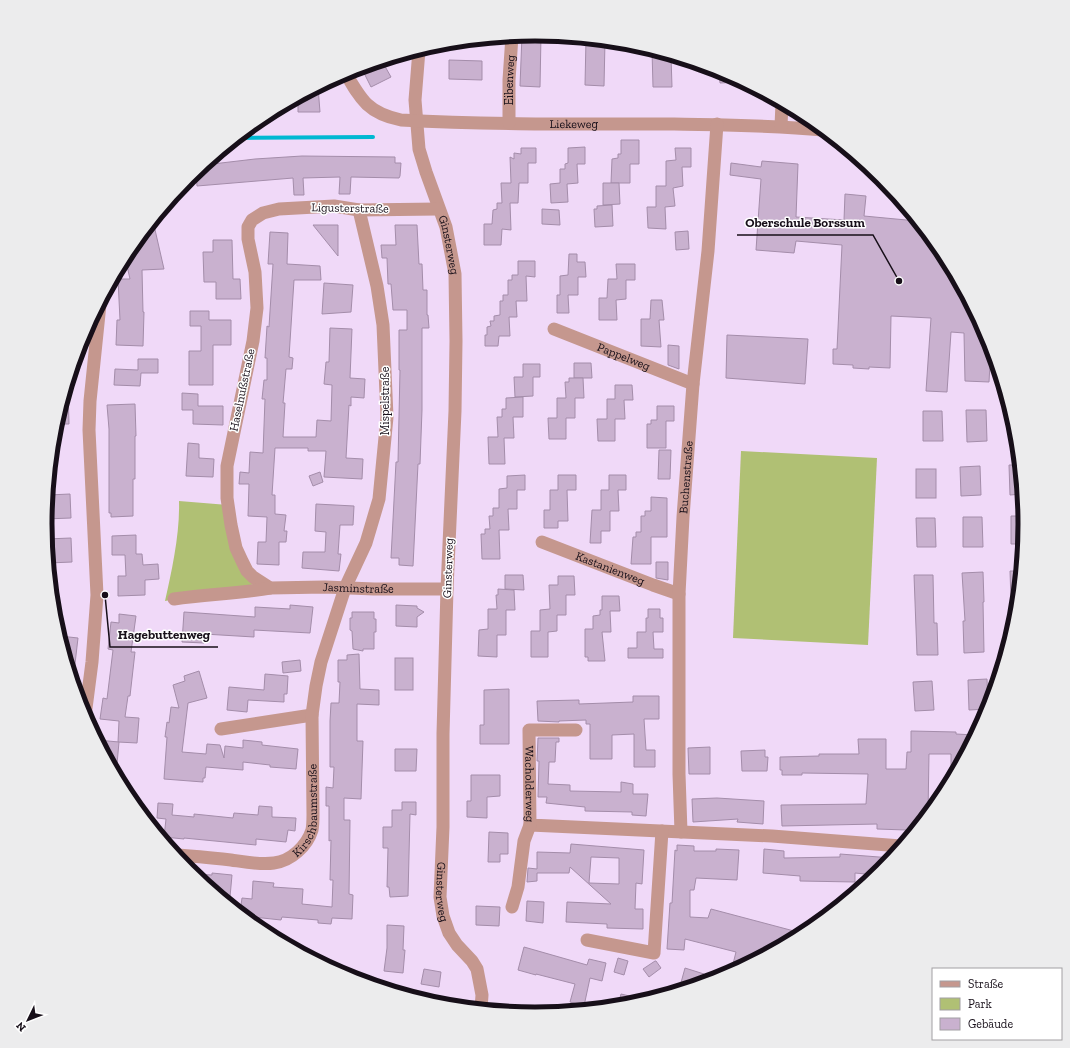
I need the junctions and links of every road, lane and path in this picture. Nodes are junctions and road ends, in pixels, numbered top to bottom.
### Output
1 (512, 42) edge
2 (419, 55) edge
3 (349, 79) edge
4 (782, 109) edge
5 (416, 121) junction
6 (509, 124) junction
7 (716, 124) junction
8 (781, 126) junction
9 (813, 129) edge
10 (438, 209) junction
11 (359, 210) junction
12 (263, 212) joint
13 (99, 318) edge
14 (554, 329) dead end
15 (693, 384) junction
16 (542, 542) dead end
17 (270, 588) junction
18 (345, 588) junction
19 (447, 589) junction
20 (680, 594) junction
21 (174, 599) dead end
22 (87, 703) edge
23 (312, 715) junction
24 (221, 729) dead end
25 (576, 730) dead end
26 (530, 825) junction
27 (662, 831) junction
28 (681, 832) junction
29 (895, 846) edge
30 (184, 855) edge
31 (512, 907) dead end
32 (587, 940) dead end
33 (481, 1004) edge

1 - 6 street, Eibenweg
2 - 5 street, Ginsterweg
3 - 5 street, Liekeweg
4 - 8 street
5 - 6 street, Liekeweg
5 - 10 street, Ginsterweg
6 - 7 street, Liekeweg
7 - 8 street, Liekeweg
7 - 15 street, Buchenstraße
8 - 9 street, Liekeweg
10 - 11 street, Ligusterstraße
10 - 19 street, Ginsterweg
11 - 12 street, Ligusterstraße
11 - 18 street, Mispelstraße
12 - 17 street, Haselnußstraße
13 - 22 street
14 - 15 street, Pappelweg
15 - 20 street, Buchenstraße
16 - 20 street, Kastanienweg
17 - 18 street, Jasminstraße
17 - 21 street, Jasminstraße
18 - 19 street, Jasminstraße
18 - 23 street, Kirschbaumstraße
19 - 33 street, Ginsterweg
20 - 28 street, Buchenstraße
23 - 24 street
23 - 30 street, Kirschbaumstraße
25 - 26 street, Wacholderweg
26 - 27 street, Wacholderweg
26 - 31 street
27 - 28 street, Wacholderweg
27 - 32 street
28 - 29 street, Wacholderweg

